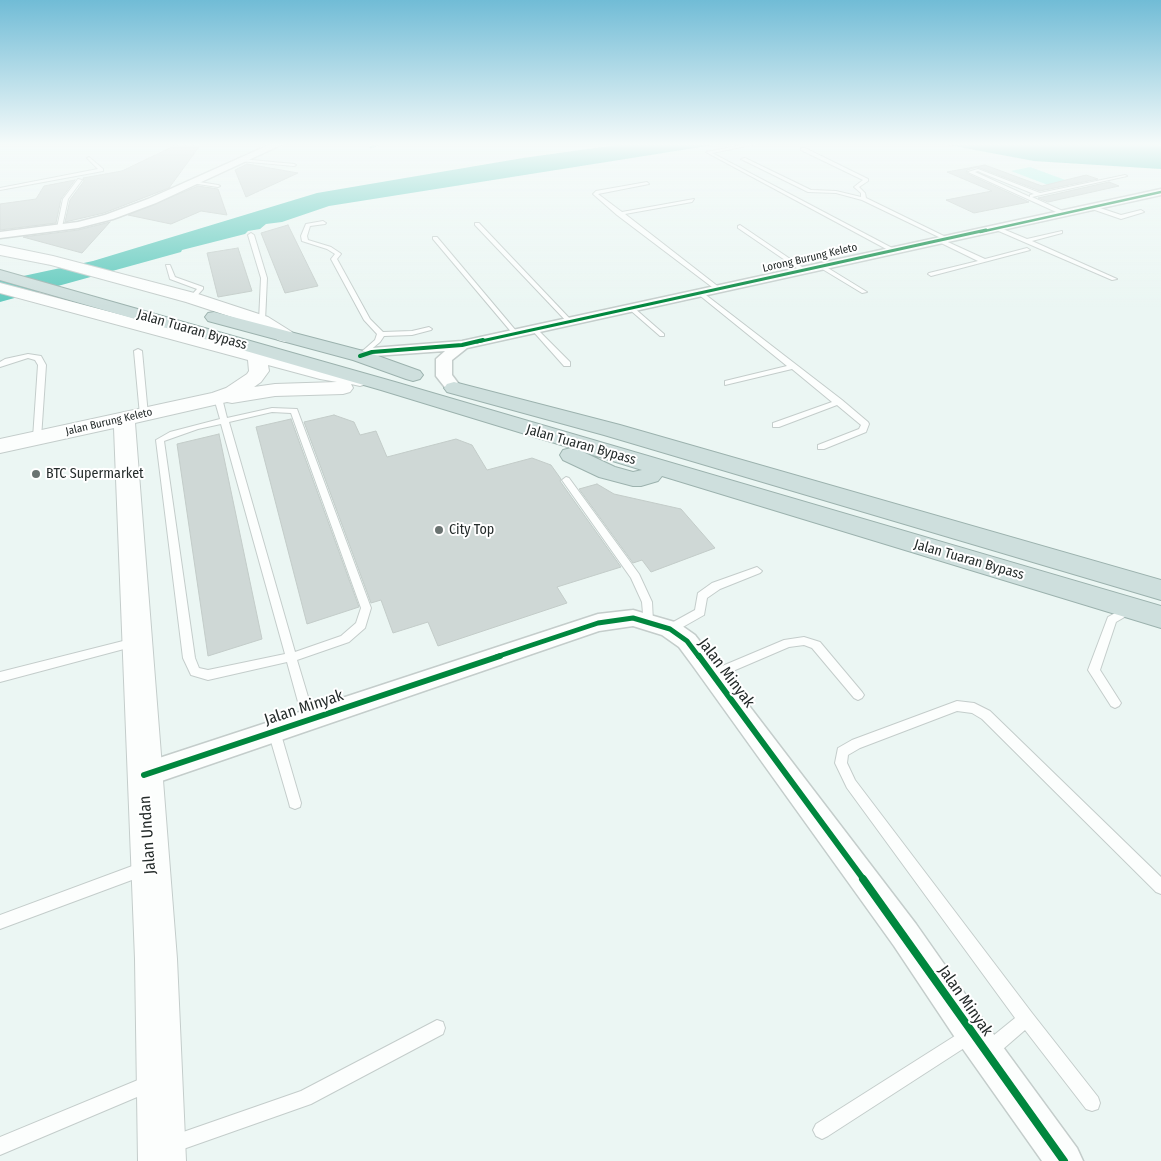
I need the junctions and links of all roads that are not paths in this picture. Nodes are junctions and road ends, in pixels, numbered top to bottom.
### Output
1 (67, 198) edge
2 (158, 198) edge
3 (598, 198) edge
4 (795, 198) edge
5 (861, 198) edge
6 (1029, 198) edge
7 (1131, 198) joint
8 (864, 199) joint
9 (692, 200) dead end
10 (1154, 206) dead end
11 (1094, 208) junction
12 (1141, 212) dead end
13 (620, 214) junction
14 (1065, 214) junction
15 (323, 223) dead end
16 (477, 224) dead end
17 (59, 227) junction
18 (740, 227) dead end
19 (996, 228) junction
20 (41, 230) junction
21 (1060, 232) dead end
22 (0, 235) edge
23 (251, 235) dead end
24 (435, 238) dead end
25 (943, 240) junction
26 (1027, 241) junction
27 (892, 250) junction
28 (1027, 250) dead end
29 (3, 254) edge
30 (984, 261) junction
31 (168, 266) dead end
32 (821, 266) junction
33 (803, 270) junction
34 (931, 274) dead end
35 (1114, 279) dead end
36 (4, 280) edge
37 (718, 289) junction
38 (864, 292) dead end
39 (700, 293) junction
40 (192, 298) junction
41 (631, 308) junction
42 (262, 321) junction
43 (570, 322) junction
44 (429, 329) dead end
45 (534, 329) junction
46 (381, 334) junction
47 (515, 334) junction
48 (662, 335) dead end
49 (286, 336) junction
50 (462, 345) junction
51 (138, 351) dead end
52 (257, 356) junction
53 (360, 356) junction
54 (567, 364) dead end
55 (0, 365) edge
56 (792, 367) junction
57 (728, 383) dead end
58 (388, 386) junction
59 (453, 388) junction
60 (218, 398) junction
61 (839, 402) junction
62 (134, 417) junction
63 (225, 422) junction
64 (776, 425) dead end
65 (37, 438) junction
66 (0, 446) edge
67 (821, 447) dead end
68 (657, 467) junction
69 (566, 480) dead end
70 (827, 492) junction
71 (884, 535) junction
72 (757, 571) dead end
73 (1161, 590) edge
74 (1132, 607) junction
75 (1161, 617) edge
76 (659, 625) junction
77 (138, 641) junction
78 (292, 657) junction
79 (712, 675) junction
80 (0, 677) edge
81 (858, 695) dead end
82 (1115, 703) dead end
83 (309, 720) junction
84 (274, 731) junction
85 (144, 775) junction
86 (294, 803) dead end
87 (151, 866) junction
88 (1161, 887) edge
89 (0, 922) edge
90 (1026, 1018) junction
91 (437, 1028) dead end
92 (979, 1042) junction
93 (160, 1079) junction
94 (1092, 1103) dead end
95 (822, 1130) dead end
96 (0, 1146) edge
97 (162, 1154) edge
98 (1064, 1161) edge

1 - 17 lane
2 - 17 street
3 - 13 lane
4 - 27 lane
5 - 8 lane
6 - 14 lane
7 - 10 street
7 - 11 street, Lorong Burung Keleto
8 - 25 lane
9 - 13 lane
11 - 12 lane
11 - 14 street, Lorong Burung Keleto
13 - 37 lane
14 - 19 street, Lorong Burung Keleto
15 - 46 lane
16 - 43 lane
17 - 20 street
18 - 33 lane
19 - 25 street, Lorong Burung Keleto
19 - 26 lane
20 - 22 street
20 - 29 street
21 - 26 lane
23 - 42 lane
24 - 47 lane
25 - 27 street, Lorong Burung Keleto
25 - 30 lane
26 - 35 lane
27 - 32 street, Lorong Burung Keleto
28 - 30 lane
29 - 40 street
29 - 49 highway, Jalan Tuaran Bypass
30 - 34 lane
31 - 40 lane
32 - 33 street, Lorong Burung Keleto
32 - 38 lane
33 - 37 street, Lorong Burung Keleto
36 - 52 street
36 - 58 highway, Jalan Tuaran Bypass
37 - 39 street, Lorong Burung Keleto
39 - 41 street, Lorong Burung Keleto
39 - 56 lane
40 - 42 street
41 - 43 street, Lorong Burung Keleto
41 - 48 lane
42 - 49 street
43 - 45 street, Lorong Burung Keleto
44 - 46 lane
45 - 47 street, Lorong Burung Keleto
45 - 54 lane
46 - 53 lane
47 - 50 street, Lorong Burung Keleto
49 - 53 highway, Jalan Tuaran Bypass
50 - 53 street, Lorong Burung Keleto
50 - 59 street
51 - 62 lane
52 - 58 street
52 - 60 street, Jalan Burung Keleto
53 - 59 highway, Jalan Tuaran Bypass
55 - 65 lane
56 - 57 lane
56 - 61 lane
58 - 60 street, Jalan Burung Keleto
58 - 68 highway, Jalan Tuaran Bypass
59 - 68 highway
59 - 70 highway, Jalan Tuaran Bypass
60 - 62 street, Jalan Burung Keleto
60 - 63 lane
61 - 64 lane
61 - 67 lane
62 - 65 street, Jalan Burung Keleto
62 - 77 street, Jalan Undan
63 - 78 lane
63 - 78 lane
63 - 78 lane
65 - 66 street, Jalan Burung Keleto
68 - 71 highway, Jalan Tuaran Bypass
69 - 76 lane
70 - 71 highway
70 - 73 highway, Jalan Tuaran Bypass
71 - 74 highway, Jalan Tuaran Bypass
72 - 76 lane
74 - 75 highway, Jalan Tuaran Bypass
74 - 82 lane
76 - 79 street, Jalan Minyak
76 - 83 street, Jalan Minyak
77 - 80 lane
77 - 85 street, Jalan Undan
78 - 83 lane
79 - 81 lane
79 - 92 street, Jalan Minyak
83 - 84 street, Jalan Minyak
84 - 85 street, Jalan Minyak
84 - 86 lane
85 - 87 street, Jalan Undan
87 - 89 lane
87 - 93 street, Jalan Undan
88 - 90 lane
90 - 92 lane
90 - 94 lane
91 - 97 lane
92 - 95 lane
92 - 98 street, Jalan Minyak
93 - 96 lane
93 - 97 street, Jalan Undan

